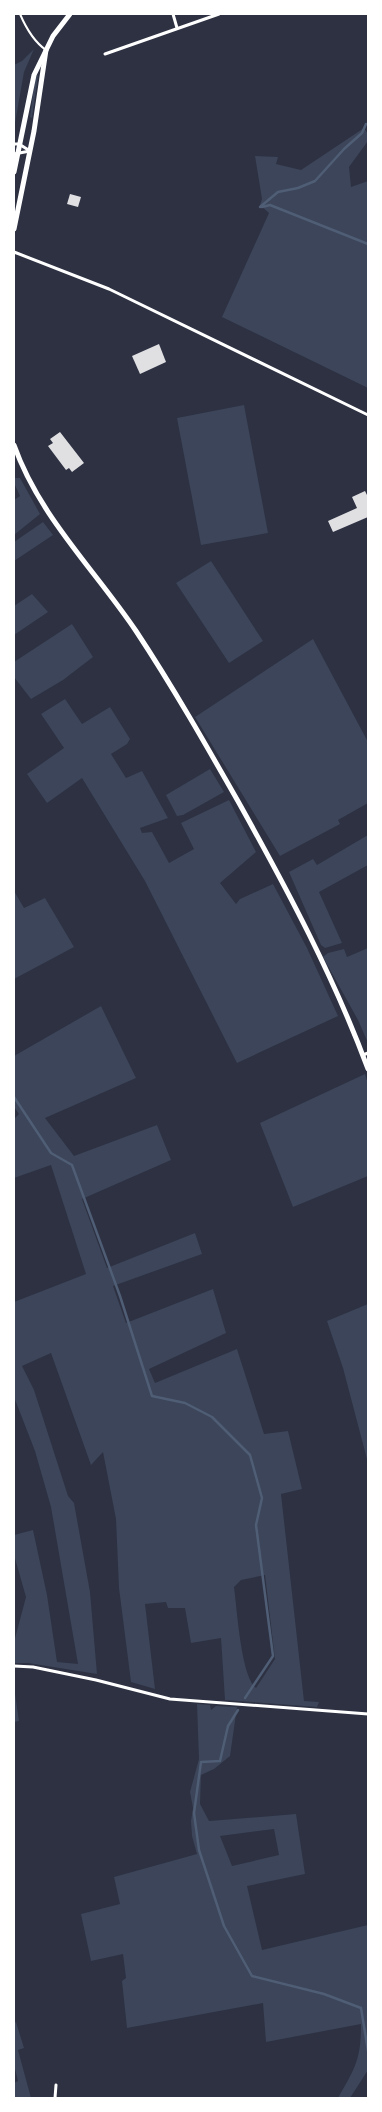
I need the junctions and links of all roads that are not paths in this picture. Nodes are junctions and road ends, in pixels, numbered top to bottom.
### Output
1 (20, 14) edge
2 (70, 14) edge
3 (173, 14) edge
4 (220, 14) edge
5 (177, 28) junction
6 (46, 50) junction
7 (105, 54) dead end
8 (16, 144) edge
9 (30, 151) junction
10 (15, 154) edge
11 (14, 172) edge
12 (14, 229) edge
13 (14, 252) edge
14 (368, 415) edge
15 (14, 445) edge
16 (366, 1054) edge
17 (368, 1069) edge
18 (14, 1667) edge
19 (368, 1714) edge
20 (56, 2085) dead end
21 (55, 2098) edge

1 - 6 lane
2 - 6 main road
3 - 5 street
4 - 5 street
5 - 7 street
6 - 8 main road
6 - 9 main road
8 - 9 street
8 - 10 main road
9 - 10 street
9 - 12 main road
10 - 11 main road
13 - 14 street
15 - 16 main road
16 - 17 main road
18 - 19 street
20 - 21 street

